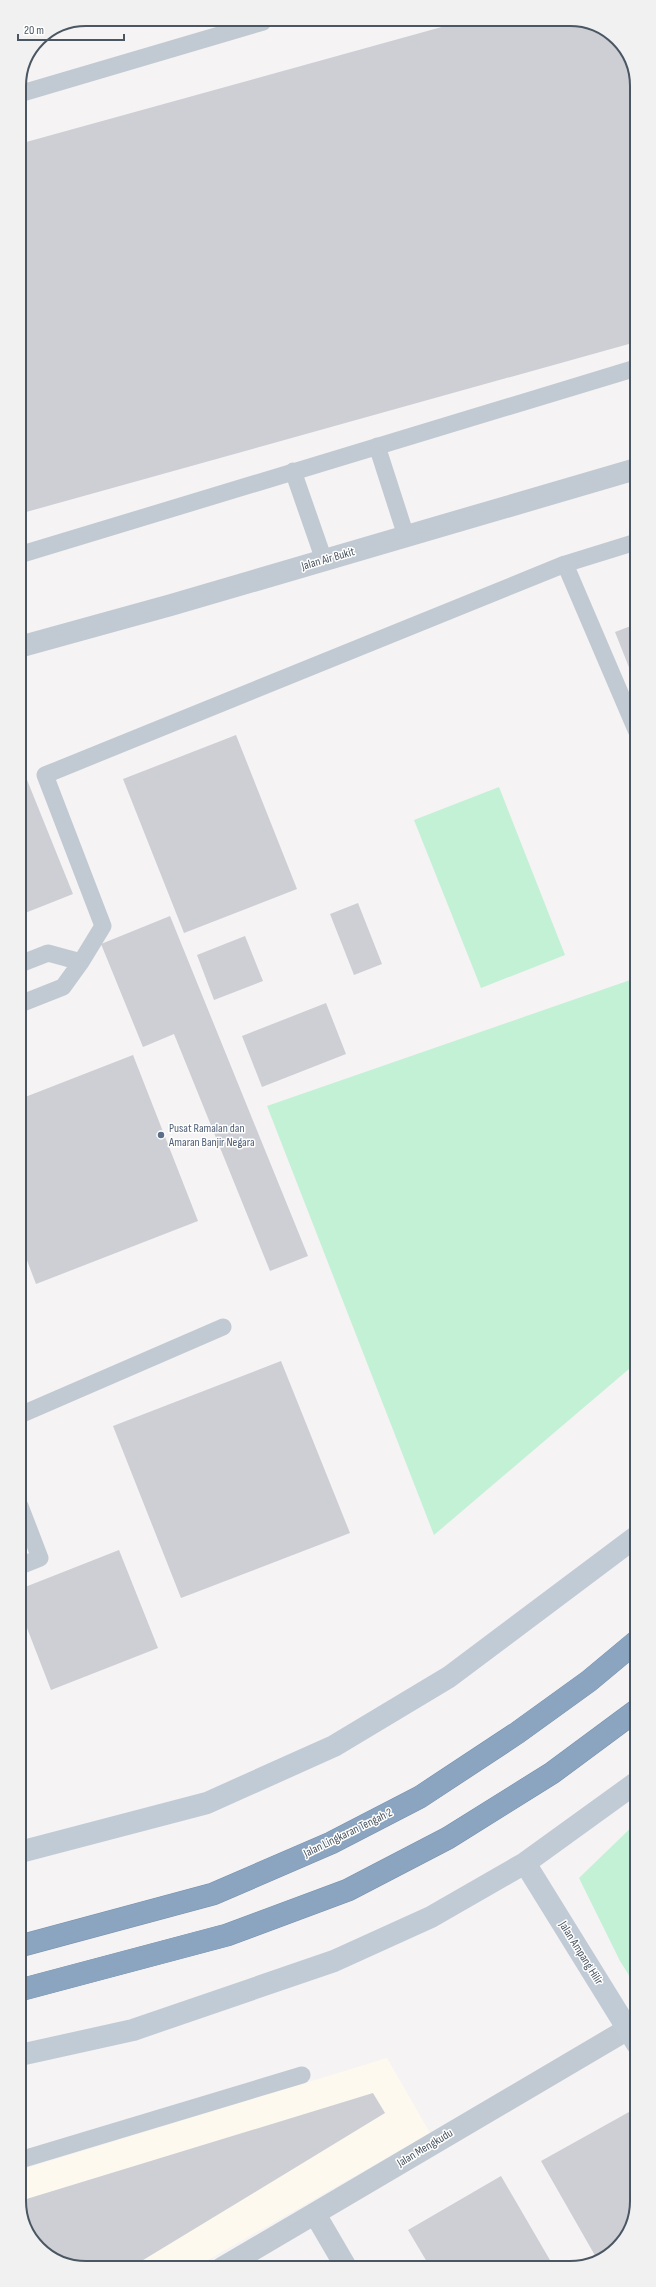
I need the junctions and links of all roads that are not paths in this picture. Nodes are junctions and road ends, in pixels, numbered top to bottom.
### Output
1 (249, 26) edge
2 (26, 92) edge
3 (630, 370) edge
4 (377, 446) junction
5 (293, 471) junction
6 (630, 471) edge
7 (406, 536) junction
8 (630, 544) edge
9 (26, 553) edge
10 (324, 560) junction
11 (565, 564) junction
12 (26, 645) edge
13 (630, 716) edge
14 (26, 962) edge
15 (81, 962) junction
16 (26, 1002) edge
17 (223, 1327) dead end
18 (26, 1411) edge
19 (26, 1522) edge
20 (630, 1541) edge
21 (26, 1564) edge
22 (630, 1647) edge
23 (630, 1715) edge
24 (630, 1787) edge
25 (26, 1850) edge
26 (525, 1863) junction
27 (26, 1944) edge
28 (26, 1988) edge
29 (630, 2033) edge
30 (630, 2037) edge
31 (26, 2054) edge
32 (302, 2074) dead end
33 (26, 2158) edge
34 (315, 2214) junction
35 (234, 2261) edge
36 (342, 2261) edge

1 - 2 lane
3 - 4 lane
4 - 5 lane
4 - 7 lane
5 - 9 lane
5 - 10 lane
6 - 7 street, Jalan Air Bukit
7 - 10 street, Jalan Air Bukit
8 - 11 lane
10 - 12 street, Jalan Air Bukit
11 - 13 lane
11 - 15 lane
14 - 15 lane
15 - 16 lane
17 - 18 lane
19 - 21 lane
20 - 25 main road
22 - 27 highway, Jalan Lingkaran Tengah 2
23 - 28 highway
24 - 26 main road
26 - 29 main road, Jalan Ampang Hilir
26 - 31 main road
30 - 34 street, Jalan Mengkudu
32 - 33 lane
34 - 35 street, Jalan Mengkudu
34 - 36 street

